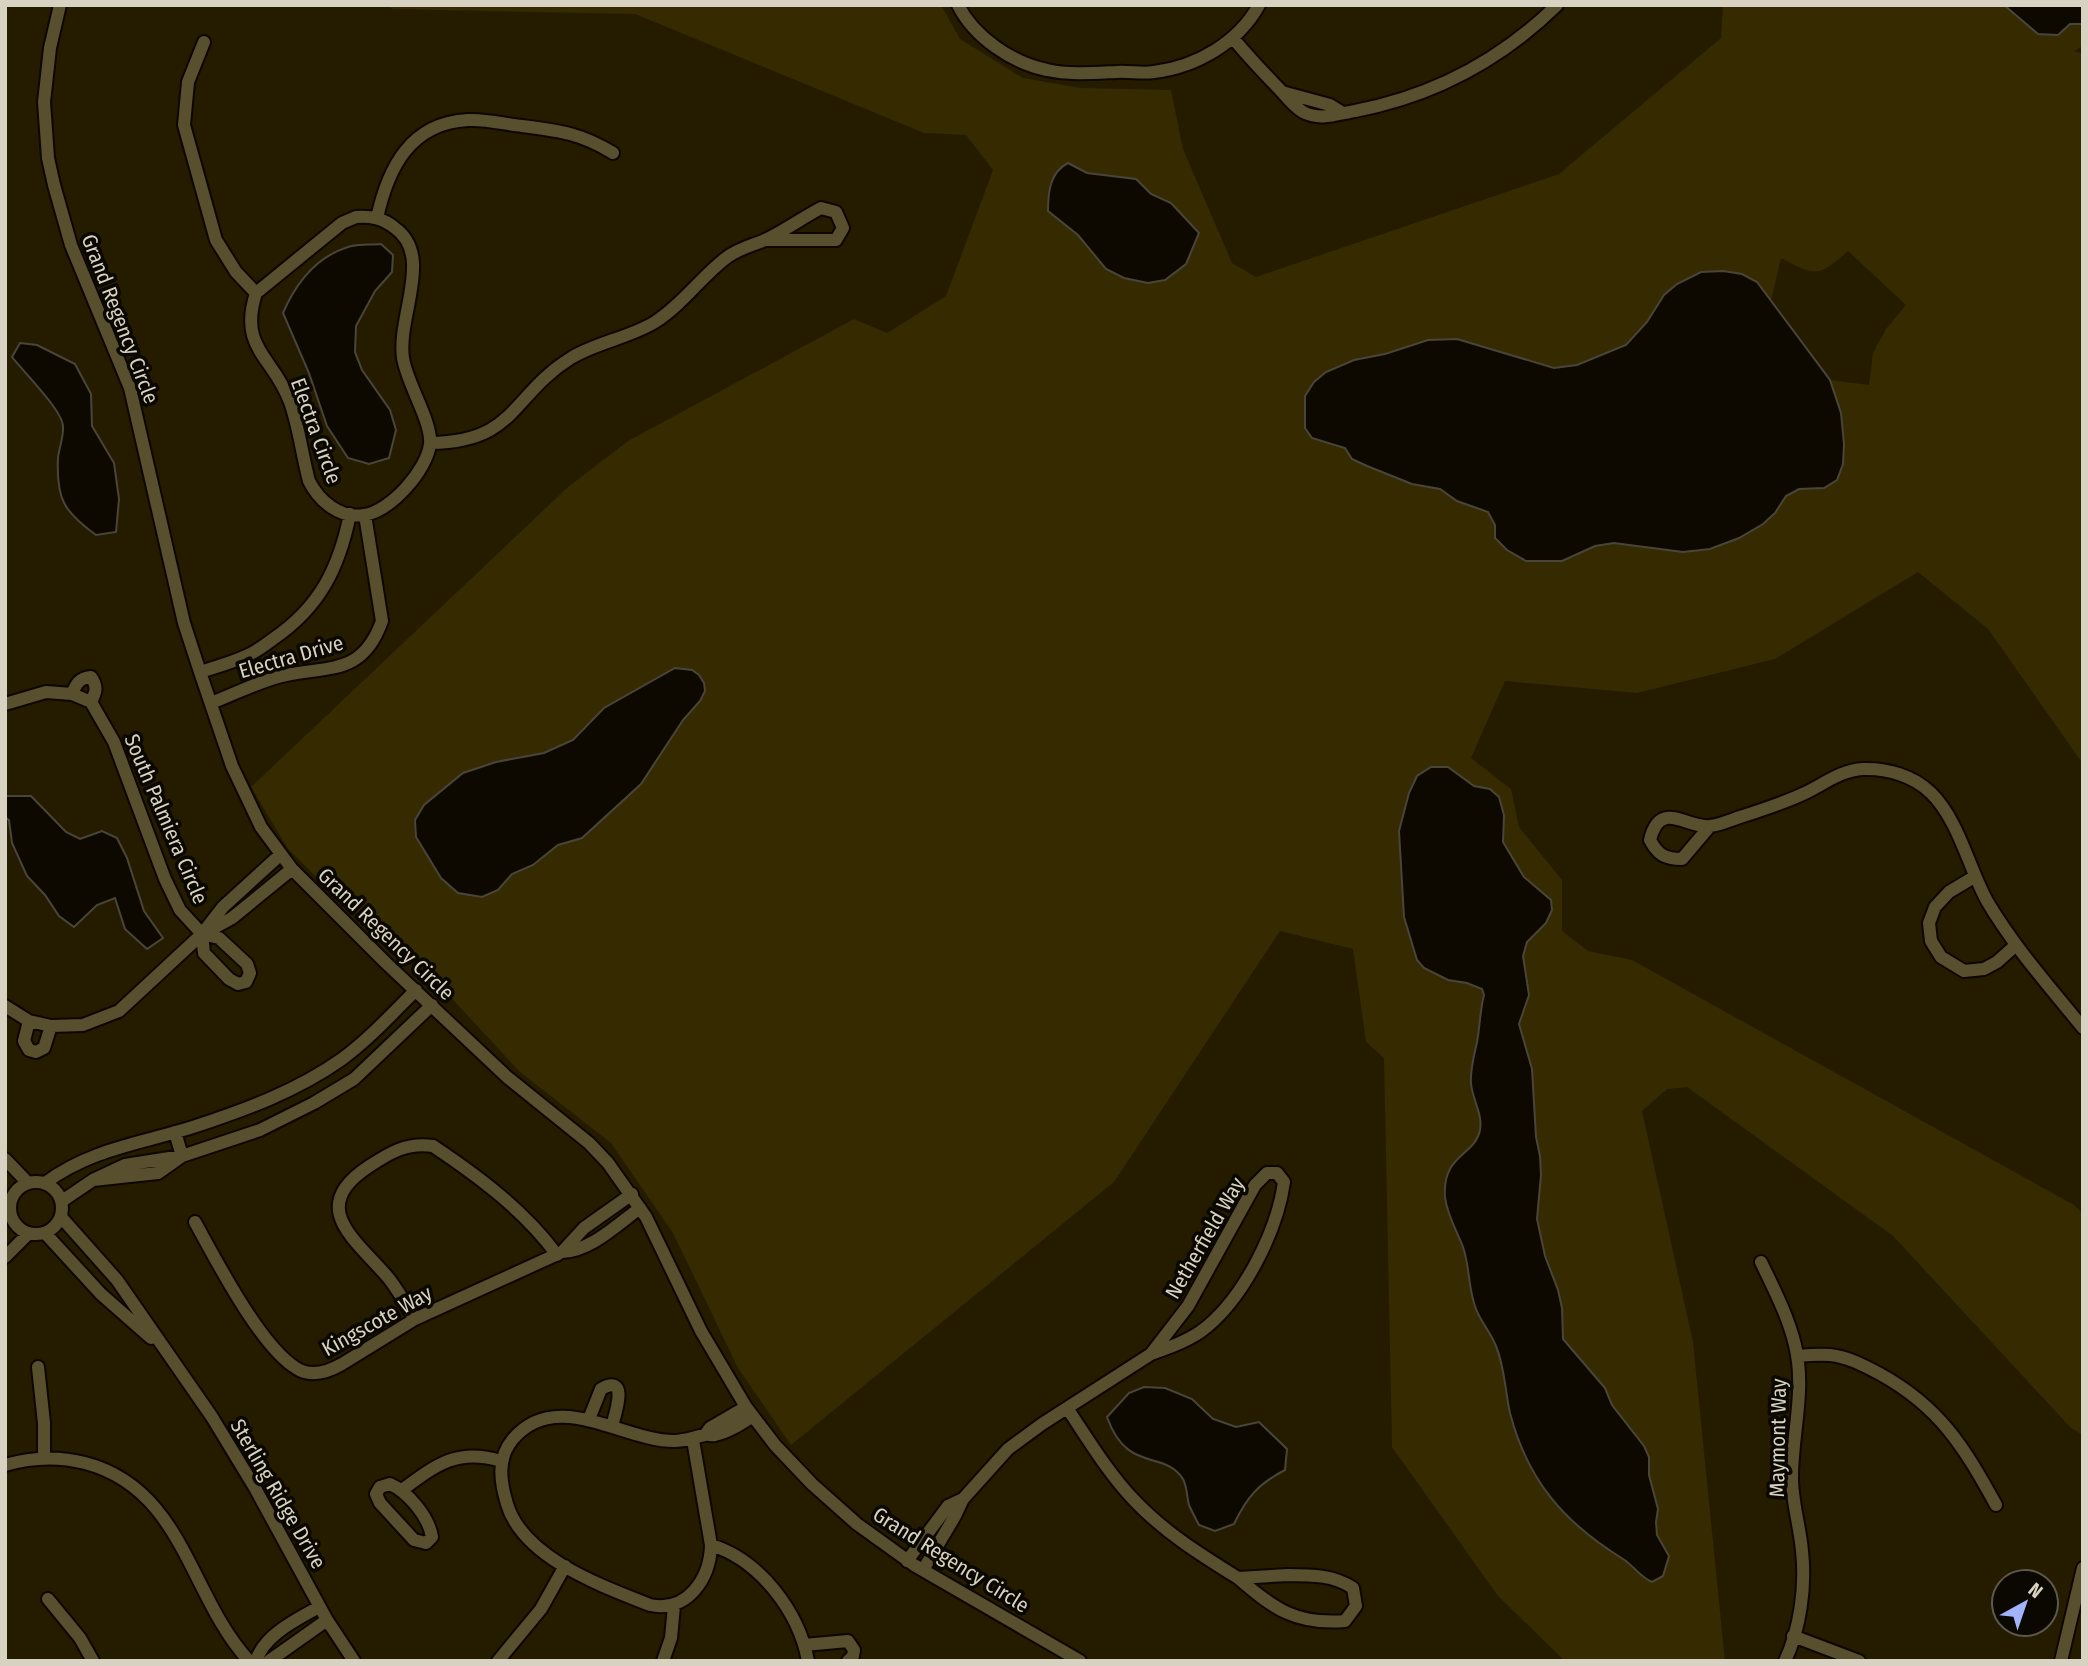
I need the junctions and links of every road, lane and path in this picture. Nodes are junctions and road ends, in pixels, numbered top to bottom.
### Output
1 (60, 5) edge
2 (958, 5) edge
3 (1259, 5) edge
4 (1557, 5) edge
5 (1233, 38) junction
6 (204, 42) dead end
7 (614, 153) dead end
8 (377, 218) junction
9 (765, 240) junction
10 (256, 293) junction
11 (430, 443) junction
12 (350, 514) junction
13 (365, 515) junction
14 (200, 672) junction
15 (72, 694) junction
16 (91, 702) junction
17 (211, 703) junction
18 (5, 704) edge
19 (1710, 826) junction
20 (280, 855) junction
21 (292, 869) junction
22 (1974, 877) junction
23 (202, 934) junction
24 (2016, 945) junction
25 (416, 990) junction
26 (432, 1005) junction
27 (5, 1006) edge
28 (29, 1021) junction
29 (51, 1026) junction
30 (2083, 1028) edge
31 (175, 1132) junction
32 (182, 1156) junction
33 (5, 1159) edge
34 (82, 1160) junction
35 (93, 1180) junction
36 (28, 1183) junction
37 (45, 1184) junction
38 (632, 1194) junction
39 (8, 1196) edge
40 (62, 1201) junction
41 (640, 1208) junction
42 (61, 1217) junction
43 (8, 1219) edge
44 (195, 1222) dead end
45 (29, 1233) junction
46 (45, 1233) junction
47 (560, 1254) junction
48 (5, 1257) edge
49 (1761, 1262) dead end
50 (415, 1319) junction
51 (164, 1349) junction
52 (1151, 1354) junction
53 (1797, 1356) junction
54 (38, 1367) dead end
55 (1067, 1408) junction
56 (750, 1412) junction
57 (589, 1419) junction
58 (612, 1426) junction
59 (699, 1437) junction
60 (44, 1457) junction
61 (502, 1461) junction
62 (5, 1465) edge
63 (402, 1490) junction
64 (963, 1499) junction
65 (1996, 1505) dead end
66 (711, 1545) junction
67 (907, 1561) junction
68 (565, 1566) junction
69 (2083, 1569) edge
70 (923, 1570) junction
71 (1238, 1578) junction
72 (48, 1599) dead end
73 (674, 1606) junction
74 (319, 1607) junction
75 (2079, 1610) edge
76 (327, 1620) junction
77 (2070, 1628) junction
78 (2083, 1633) edge
79 (1793, 1636) junction
80 (804, 1646) junction
81 (1788, 1660) edge
82 (93, 1661) edge
83 (249, 1661) edge
84 (256, 1661) edge
85 (269, 1661) edge
86 (354, 1661) edge
87 (498, 1661) edge
88 (663, 1661) edge
89 (808, 1661) edge
90 (848, 1661) edge
91 (1080, 1661) edge
92 (1859, 1661) edge
93 (2061, 1661) edge

1 - 14 street, Grand Regency Circle
2 - 5 street
3 - 5 street
4 - 5 street
6 - 10 street
7 - 8 street
8 - 10 street
8 - 11 street
9 - 9 street
9 - 11 street
10 - 12 street, Electra Circle
11 - 13 street
12 - 13 street, Electra Circle
12 - 14 street, Electra Drive
13 - 17 street, Electra Drive
14 - 17 street, Grand Regency Circle
15 - 16 street, South Palmiera Circle
15 - 16 street, South Palmiera Circle
15 - 18 street, South Palmiera Circle
16 - 23 street, South Palmiera Circle
17 - 20 street, Grand Regency Circle
19 - 19 street
19 - 22 street
20 - 21 street, Grand Regency Circle
20 - 23 street
21 - 23 street
21 - 25 street, Grand Regency Circle
22 - 24 street
22 - 24 street
23 - 29 street, South Palmiera Circle
24 - 30 street
25 - 26 street, Grand Regency Circle
25 - 31 street
26 - 32 street
26 - 38 street, Grand Regency Circle
27 - 28 street, South Palmiera Circle
28 - 29 street, South Palmiera Circle
28 - 29 street
31 - 32 street
31 - 34 street
32 - 35 street
33 - 36 street
34 - 35 street
34 - 37 street
35 - 40 street
36 - 37 street
36 - 39 street
37 - 40 street
38 - 41 street, Grand Regency Circle
38 - 47 street, Kingscote Way
39 - 43 street
40 - 42 street
41 - 47 street, Kingscote Way
41 - 56 street, Grand Regency Circle
42 - 46 street
42 - 51 street, Sterling Ridge Drive
43 - 45 street
44 - 50 street, Kingscote Way
45 - 46 street
45 - 48 street
46 - 51 street, Sterling Ridge Drive
47 - 50 street, Kingscote Way
47 - 50 street
49 - 53 street, Maymont Way
51 - 74 street, Sterling Ridge Drive
52 - 52 street, Netherfield Way
52 - 55 street, Netherfield Way
53 - 65 street
53 - 79 street, Maymont Way
54 - 60 street
55 - 64 street, Netherfield Way
55 - 71 street
56 - 59 street
56 - 67 street, Grand Regency Circle
57 - 58 street
57 - 58 street
57 - 61 street
58 - 59 street
59 - 66 street
60 - 62 street
60 - 83 street
61 - 63 street
61 - 68 street
63 - 63 street
64 - 67 street, Netherfield Way
64 - 70 street, Netherfield Way
66 - 73 street
66 - 80 street
67 - 70 street, Grand Regency Circle
68 - 73 street
68 - 87 street
69 - 75 street
70 - 91 street, Grand Regency Circle
71 - 71 street
72 - 82 street
73 - 88 street
74 - 76 street, Sterling Ridge Drive
74 - 84 street
75 - 77 street
76 - 85 street
76 - 86 street, Sterling Ridge Drive
77 - 78 street
77 - 93 street
79 - 81 street, Maymont Way
79 - 92 street
80 - 89 street
80 - 90 street

